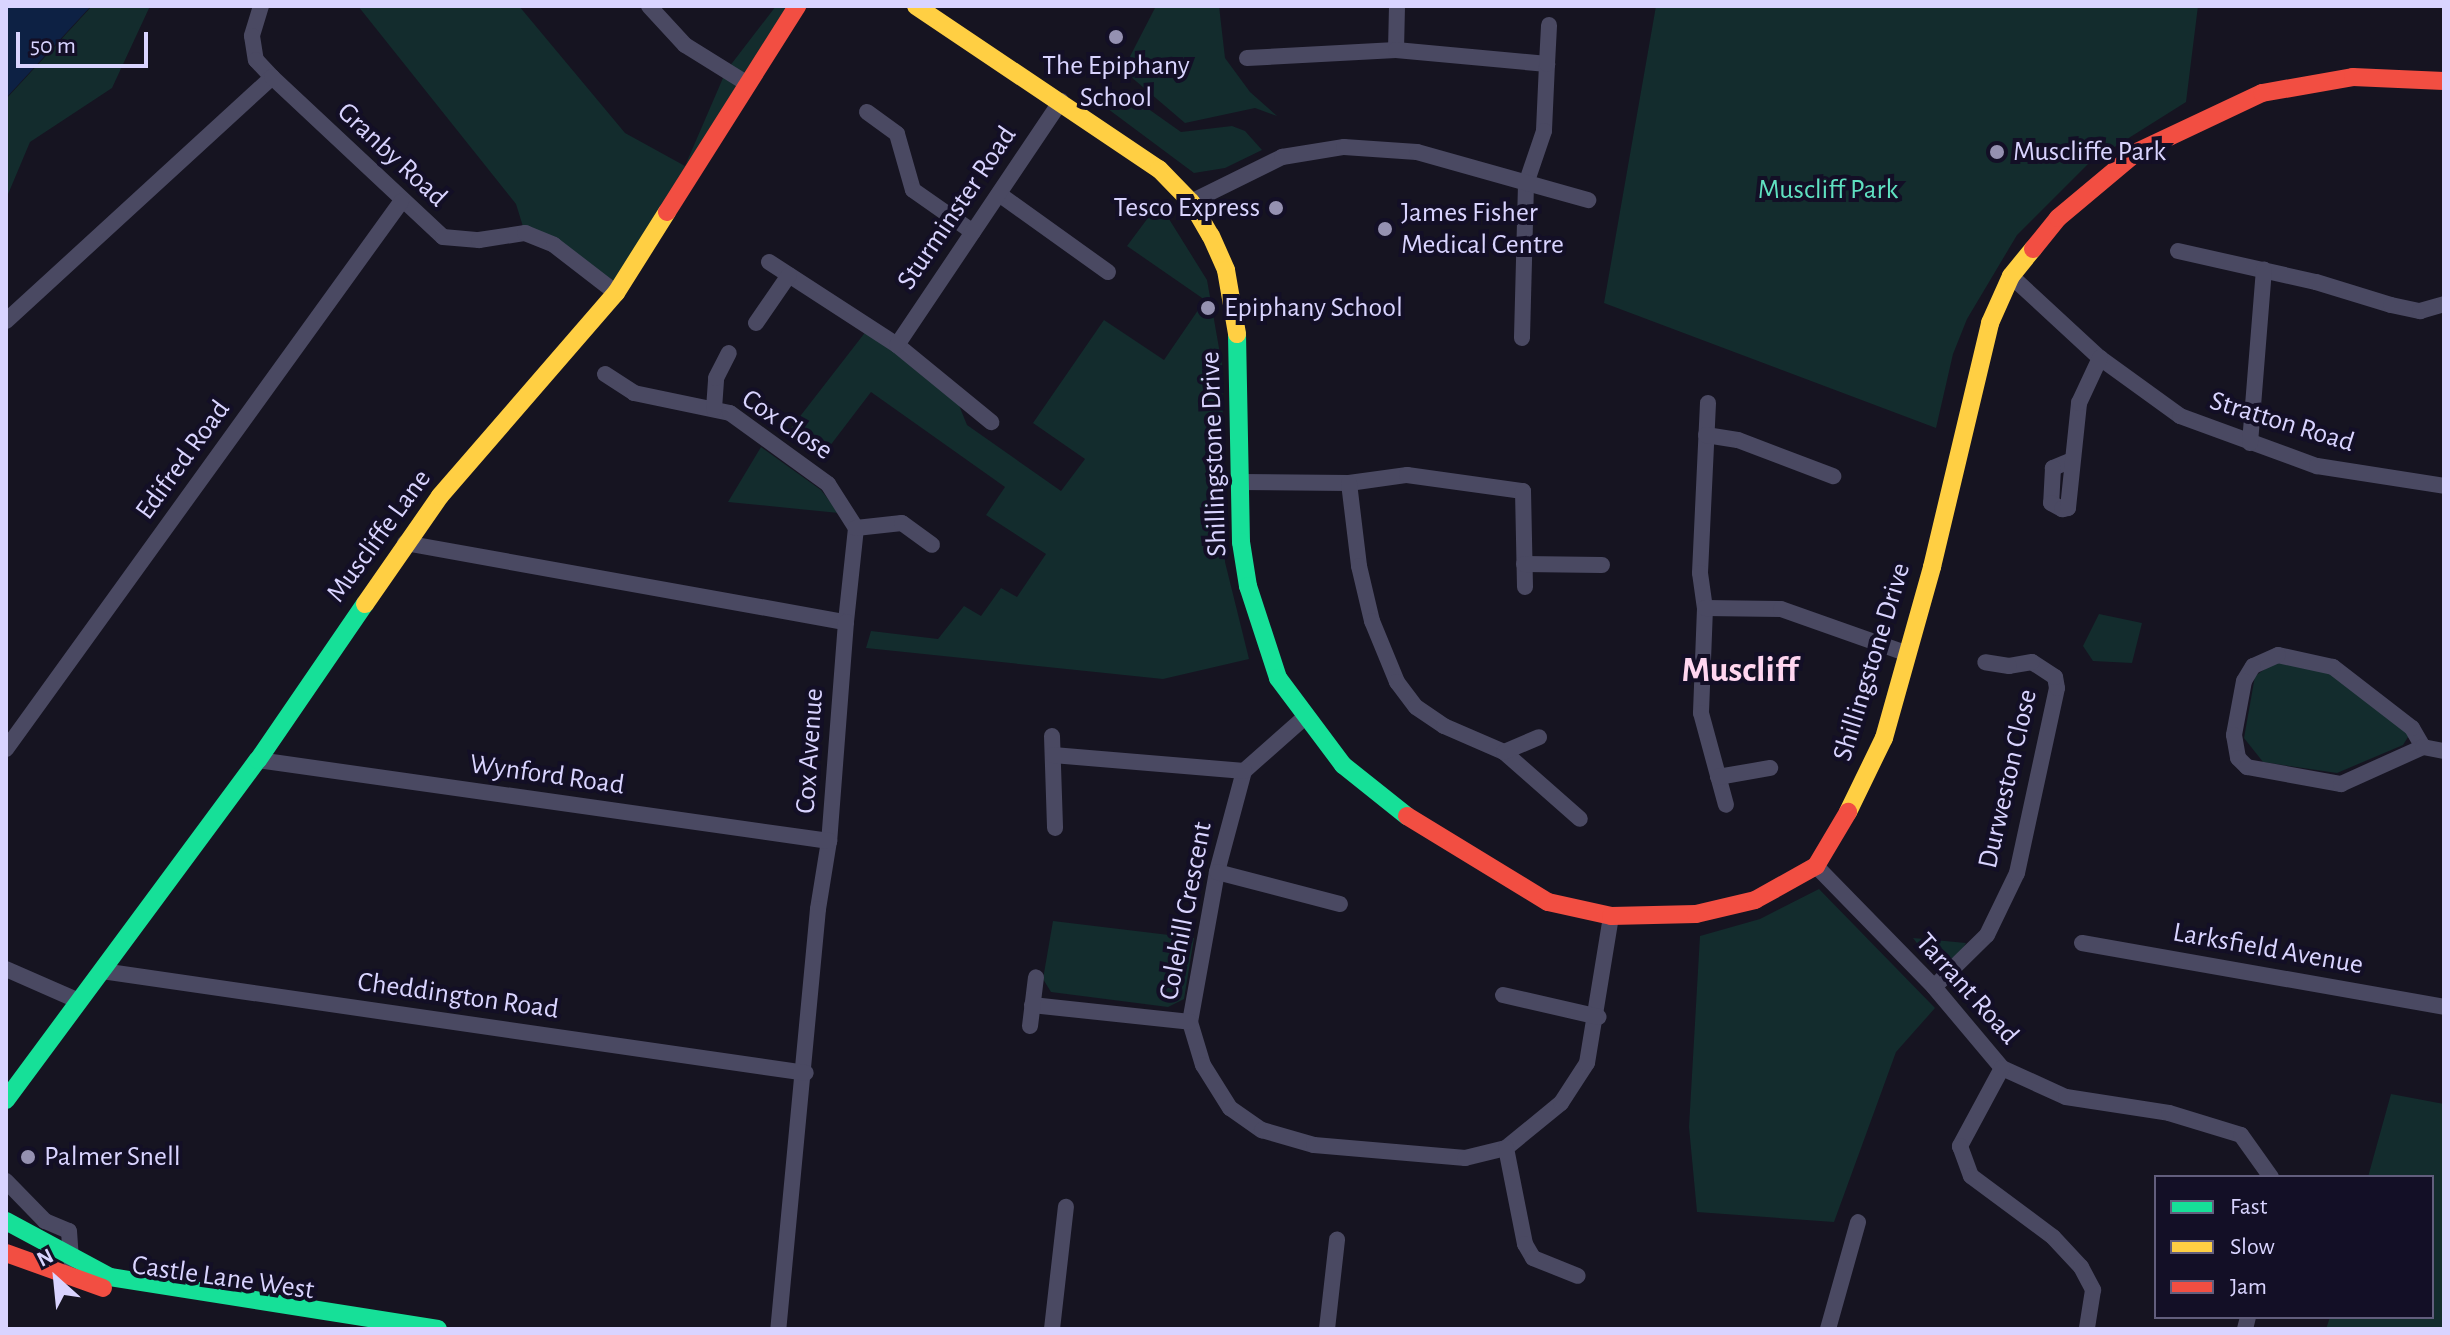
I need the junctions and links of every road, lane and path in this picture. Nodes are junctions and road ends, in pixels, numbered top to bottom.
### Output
1 (261, 6) edge
2 (649, 6) edge
3 (797, 6) edge
4 (916, 6) edge
5 (1397, 6) edge
6 (1549, 25) dead end
7 (1396, 50) junction
8 (1247, 58) dead end
9 (1547, 64) junction
10 (272, 77) junction
11 (2444, 81) edge
12 (746, 83) junction
13 (1061, 101) junction
14 (867, 112) dead end
15 (1526, 184) junction
16 (999, 194) junction
17 (1588, 200) dead end
18 (401, 202) junction
19 (1191, 202) junction
20 (973, 232) junction
21 (2178, 251) dead end
22 (769, 262) dead end
23 (2264, 270) junction
24 (1108, 272) dead end
25 (789, 275) junction
26 (2011, 276) junction
27 (616, 293) junction
28 (2444, 304) edge
29 (6, 321) edge
30 (756, 323) dead end
31 (1522, 338) dead end
32 (897, 345) junction
33 (729, 353) dead end
34 (2100, 358) junction
35 (605, 374) dead end
36 (1708, 403) dead end
37 (714, 409) junction
38 (991, 422) dead end
39 (1706, 435) junction
40 (2250, 443) junction
41 (2072, 460) dead end
42 (1833, 476) dead end
43 (1240, 482) junction
44 (1349, 483) junction
45 (2444, 486) edge
46 (856, 528) junction
47 (405, 543) junction
48 (932, 545) dead end
49 (1524, 564) junction
50 (1602, 565) dead end
51 (1525, 587) dead end
52 (1705, 608) junction
53 (846, 622) junction
54 (1905, 653) junction
55 (1985, 662) dead end
56 (1305, 717) junction
57 (1052, 736) dead end
58 (1539, 737) dead end
59 (2423, 747) junction
60 (6, 749) edge
61 (2444, 751) edge
62 (1504, 752) junction
63 (1053, 755) junction
64 (258, 760) junction
65 (1770, 768) dead end
66 (1244, 771) junction
67 (1718, 777) junction
68 (1726, 805) dead end
69 (1580, 819) dead end
70 (1055, 828) dead end
71 (829, 841) junction
72 (1816, 866) junction
73 (1217, 872) junction
74 (1340, 904) dead end
75 (1611, 916) junction
76 (2082, 943) dead end
77 (6, 969) edge
78 (102, 971) junction
79 (1036, 977) dead end
80 (1934, 987) junction
81 (1503, 995) dead end
82 (79, 1001) junction
83 (1032, 1005) junction
84 (2444, 1007) edge
85 (1599, 1017) junction
86 (1190, 1022) junction
87 (1030, 1026) dead end
88 (2002, 1068) junction
89 (806, 1073) junction
90 (6, 1100) edge
91 (1506, 1148) junction
92 (2270, 1175) edge
93 (6, 1181) edge
94 (1066, 1207) dead end
95 (6, 1221) edge
96 (1858, 1222) dead end
97 (1337, 1240) dead end
98 (6, 1253) edge
99 (71, 1260) junction
100 (1578, 1276) dead end
101 (390, 1329) edge
102 (438, 1329) edge
103 (778, 1329) edge
104 (1052, 1329) edge
105 (1327, 1329) edge
106 (1828, 1329) edge
107 (2087, 1329) edge

1 - 10 street, Granby Road
2 - 12 street
3 - 12 street, Muscliffe Lane
4 - 13 street, Shillingstone Drive
5 - 7 street
6 - 9 street
7 - 8 street
7 - 9 street
9 - 15 street
10 - 18 street, Granby Road
10 - 29 street
11 - 26 street, Shillingstone Drive
12 - 27 street, Muscliffe Lane
13 - 16 street, Sturminster Road
13 - 19 street, Shillingstone Drive
14 - 20 street
15 - 17 street
15 - 19 street
15 - 31 street
16 - 20 street, Sturminster Road
16 - 24 street
18 - 27 street, Granby Road
18 - 60 street, Edifred Road
19 - 43 street, Shillingstone Drive
20 - 32 street, Sturminster Road
21 - 23 street
22 - 25 street
23 - 28 street
23 - 40 street
25 - 30 street
25 - 32 street
26 - 34 street, Stratton Road
26 - 54 street, Shillingstone Drive
27 - 47 street, Muscliffe Lane
32 - 38 street
33 - 37 street, Cox Close
34 - 40 street, Stratton Road
34 - 41 street
35 - 37 street, Cox Close
36 - 39 street
37 - 46 street, Cox Close
39 - 42 street
39 - 52 street
40 - 45 street, Stratton Road
43 - 44 street
43 - 56 street, Shillingstone Drive
44 - 49 street
44 - 62 street
46 - 48 street
46 - 53 street
47 - 53 street
47 - 64 street, Muscliffe Lane
49 - 50 street
49 - 51 street
52 - 54 street
52 - 67 street
53 - 71 street, Cox Avenue
54 - 72 street, Shillingstone Drive
55 - 80 street, Durweston Close
56 - 66 street
56 - 75 street, Shillingstone Drive
57 - 63 street
58 - 62 street
59 - 59 street
59 - 61 street
62 - 69 street
63 - 66 street
63 - 70 street
64 - 71 street, Wynford Road
64 - 78 street, Muscliffe Lane
65 - 67 street
66 - 73 street, Colehill Crescent
67 - 68 street
71 - 89 street, Cox Avenue
72 - 75 street, Shillingstone Drive
72 - 80 street, Tarrant Road
73 - 74 street
73 - 86 street, Colehill Crescent
75 - 85 street, Colehill Crescent
76 - 84 street, Larksfield Avenue
77 - 82 street
78 - 82 street, Muscliffe Lane
78 - 89 street, Cheddington Road
79 - 83 street
80 - 88 street, Tarrant Road
81 - 85 street
82 - 90 street, Muscliffe Lane
83 - 86 street
83 - 87 street
85 - 91 street, Colehill Crescent
86 - 91 street, Colehill Crescent
88 - 92 street, Tarrant Road
88 - 107 street
89 - 103 street, Cox Avenue
91 - 100 street
93 - 99 street
94 - 104 street
95 - 99 street, Castle Lane West
96 - 106 street
97 - 105 street
98 - 101 street, Castle Lane West
99 - 102 street, Castle Lane West

